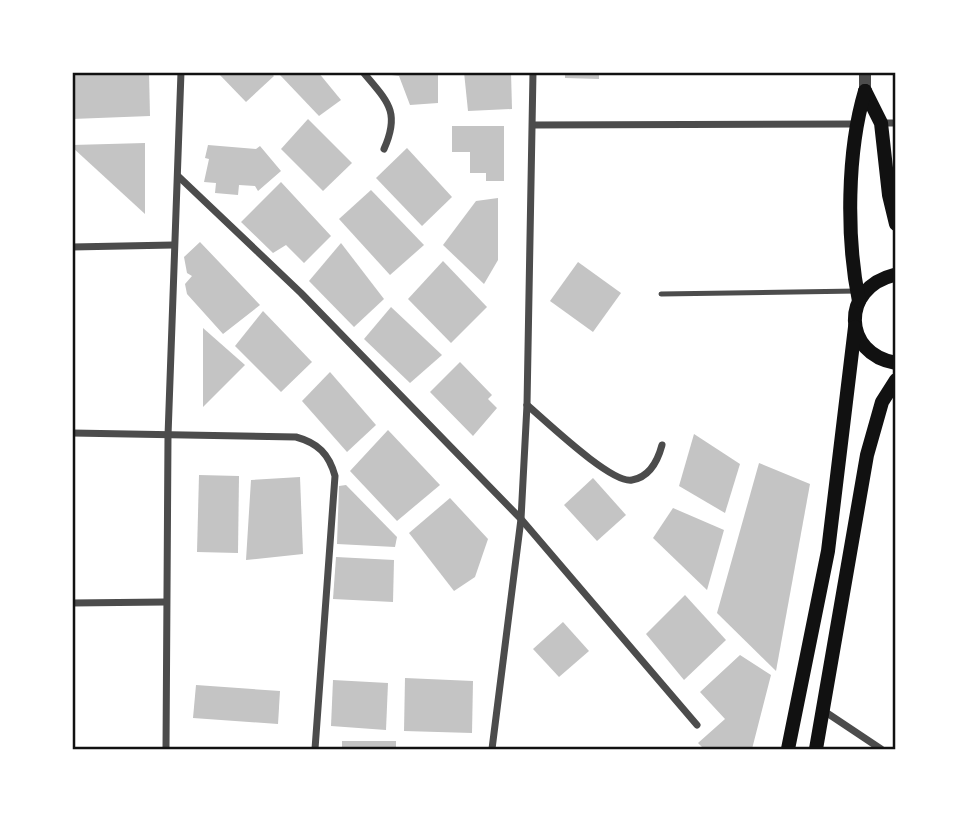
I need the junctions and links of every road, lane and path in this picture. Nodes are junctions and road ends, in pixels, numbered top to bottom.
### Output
1 (181, 72) edge
2 (363, 72) edge
3 (533, 72) edge
4 (864, 72) edge
5 (865, 91) junction
6 (889, 123) edge
7 (855, 124) junction
8 (533, 125) junction
9 (384, 149) dead end
10 (178, 176) junction
11 (896, 223) edge
12 (173, 245) junction
13 (72, 247) edge
14 (895, 275) edge
15 (661, 294) dead end
16 (858, 296) junction
17 (855, 327) junction
18 (896, 363) edge
19 (896, 380) edge
20 (527, 405) junction
21 (72, 433) edge
22 (168, 436) junction
23 (662, 445) dead end
24 (521, 519) junction
25 (165, 602) junction
26 (72, 603) edge
27 (824, 710) junction
28 (698, 725) dead end
29 (166, 749) edge
30 (315, 749) edge
31 (492, 749) edge
32 (788, 749) edge
33 (816, 749) edge
34 (881, 749) edge

1 - 10 street
2 - 9 street
3 - 8 street
4 - 5 street
5 - 6 main road
5 - 7 main road
6 - 11 main road
7 - 8 street
7 - 16 main road
8 - 20 street
10 - 12 street
10 - 24 street
12 - 13 street
12 - 22 street
14 - 16 main road
15 - 16 lane
16 - 17 main road
17 - 18 main road
17 - 32 main road
19 - 27 main road
20 - 23 street
20 - 24 street
21 - 22 street
22 - 25 street
22 - 30 street
24 - 28 street
24 - 31 street
25 - 26 street
25 - 29 street
27 - 33 main road
27 - 34 street

